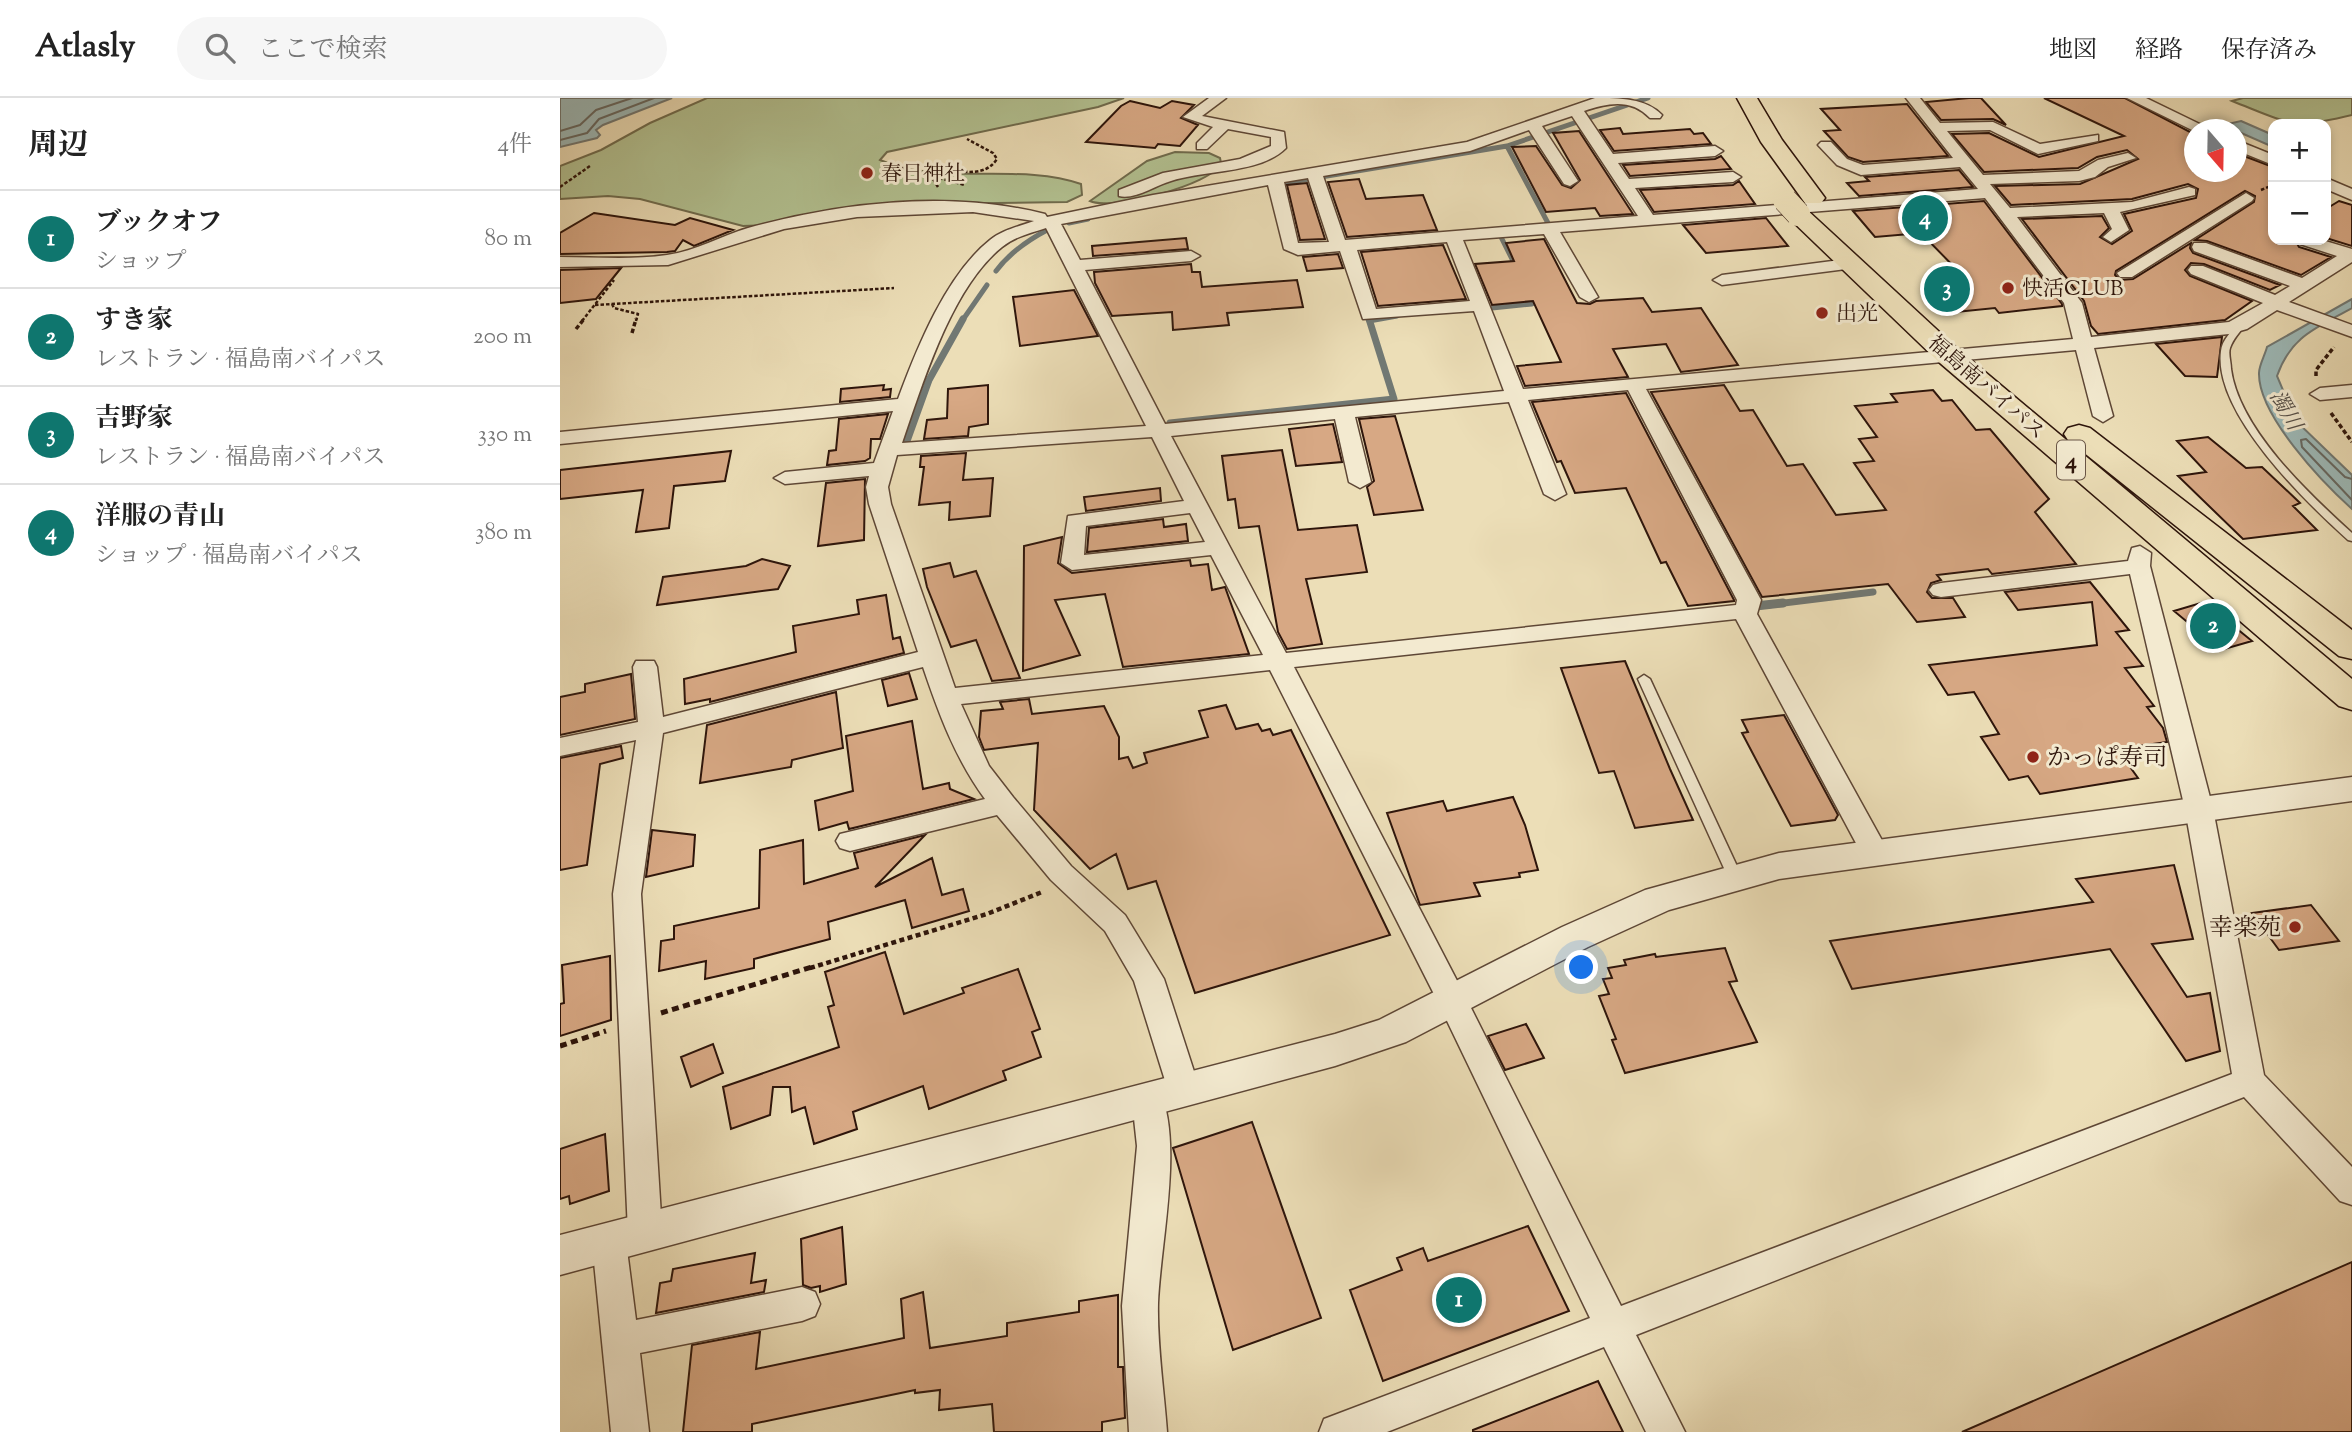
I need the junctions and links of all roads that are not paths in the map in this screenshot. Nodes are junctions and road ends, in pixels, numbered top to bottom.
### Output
1 (1219, 98) edge
2 (1609, 98) edge
3 (1620, 98) edge
4 (1747, 98) edge
5 (1913, 98) edge
6 (2134, 98) edge
7 (1576, 110) junction
8 (1655, 115) dead end
9 (2184, 121) edge
10 (1223, 126) junction
11 (1533, 126) junction
12 (1939, 127) junction
13 (2093, 138) dead end
14 (1826, 145) dead end
15 (1202, 146) dead end
16 (2247, 149) edge
17 (1715, 151) dead end
18 (2128, 158) dead end
19 (2268, 158) edge
20 (1609, 159) junction
21 (1964, 163) junction
22 (1314, 173) junction
23 (2079, 176) junction
24 (1732, 177) dead end
25 (1769, 177) dead end
26 (1275, 179) junction
27 (1570, 181) dead end
28 (1625, 184) junction
29 (2331, 185) edge
30 (1981, 186) junction
31 (2093, 190) dead end
32 (2189, 192) dead end
33 (2352, 195) edge
34 (2246, 198) dead end
35 (1805, 206) junction
36 (2110, 208) junction
37 (2003, 213) junction
38 (1649, 220) junction
39 (1041, 221) junction
40 (1550, 229) junction
41 (1453, 236) junction
42 (2111, 237) dead end
43 (2322, 245) edge
44 (1343, 246) junction
45 (2200, 247) dead end
46 (2351, 254) edge
47 (1191, 256) dead end
48 (560, 262) edge
49 (606, 262) junction
50 (1848, 264) junction
51 (1074, 266) junction
52 (2197, 270) dead end
53 (2126, 273) dead end
54 (583, 279) dead end
55 (1722, 280) dead end
56 (2301, 284) junction
57 (1588, 297) dead end
58 (2278, 303) junction
59 (1480, 304) junction
60 (2241, 325) junction
61 (2347, 329) edge
62 (2085, 344) junction
63 (1965, 356) junction
64 (1634, 384) junction
65 (2352, 391) edge
66 (2320, 394) dead end
67 (1518, 397) junction
68 (904, 404) junction
69 (1344, 413) junction
70 (2103, 416) dead end
71 (1156, 431) junction
72 (560, 438) edge
73 (885, 459) junction
74 (785, 478) dead end
75 (1360, 482) dead end
76 (1555, 494) dead end
77 (1196, 506) junction
78 (2352, 538) edge
79 (1219, 547) junction
80 (1941, 590) dead end
81 (1746, 611) junction
82 (2352, 648) edge
83 (931, 657) junction
84 (1280, 662) junction
85 (645, 667) dead end
86 (1644, 679) dead end
87 (946, 697) junction
88 (2352, 698) edge
89 (651, 728) junction
90 (560, 747) edge
91 (2352, 789) edge
92 (1003, 804) junction
93 (2199, 809) junction
94 (850, 841) dead end
95 (1875, 853) junction
96 (1735, 877) junction
97 (1452, 1000) junction
98 (2249, 1081) junction
99 (1184, 1090) junction
100 (1148, 1100) junction
101 (2352, 1190) edge
102 (627, 1237) junction
103 (560, 1255) edge
104 (802, 1304) dead end
105 (1612, 1326) junction
106 (620, 1340) junction
107 (630, 1432) edge
108 (1148, 1432) edge
109 (1338, 1432) edge
110 (1666, 1432) edge

1 - 10 street
2 - 7 street
3 - 8 street
4 - 35 highway, 福島南バイパス / 4
5 - 12 street
6 - 9 street
7 - 11 street
7 - 20 street
10 - 15 street
10 - 39 street
11 - 22 street
11 - 27 street
12 - 13 street
12 - 21 street
14 - 21 street
16 - 19 street
17 - 20 street
18 - 23 street
20 - 28 street
21 - 30 street
22 - 26 street
22 - 44 street
23 - 30 street
23 - 31 street
24 - 28 street
25 - 35 highway, 福島南バイパス / 4
26 - 39 street
26 - 44 street
28 - 38 street
29 - 33 street
30 - 37 street
30 - 38 street
32 - 36 street
34 - 53 street
35 - 50 highway, 福島南バイパス / 4
35 - 63 highway, 福島南バイパス / 4
36 - 37 street
36 - 42 street
37 - 62 street
38 - 40 street
39 - 49 street
39 - 51 street
39 - 68 street
40 - 41 street
40 - 57 street
41 - 44 street
41 - 59 street
43 - 46 street
44 - 59 street
45 - 56 street
46 - 56 street
47 - 51 street
48 - 49 street
49 - 54 street
50 - 55 street
50 - 63 highway, 福島南バイパス / 4
51 - 71 street
52 - 58 street
56 - 58 street
58 - 60 street
58 - 61 street
59 - 67 street
60 - 62 street
60 - 78 lane
62 - 63 street
62 - 70 street
63 - 64 street
63 - 82 highway, 福島南バイパス / 4
63 - 88 highway, 福島南バイパス / 4
64 - 67 street
64 - 81 street
65 - 66 street
67 - 69 street
67 - 76 street
68 - 72 street
68 - 73 street
69 - 71 street
69 - 75 street
71 - 73 street
71 - 77 street
73 - 74 street
73 - 83 street
77 - 79 street
77 - 79 street
79 - 84 street
80 - 93 street
81 - 84 street
81 - 95 street
83 - 87 street
83 - 89 street
84 - 87 street
84 - 97 street
85 - 89 street
86 - 96 lane
87 - 92 street
89 - 90 street
89 - 102 street
91 - 93 street
92 - 94 street
92 - 99 street
93 - 95 street
93 - 98 street
95 - 96 street
96 - 97 street
97 - 99 street
97 - 105 street
98 - 101 street
98 - 105 street
99 - 100 street
100 - 102 street
100 - 108 street
102 - 103 street
102 - 106 street
104 - 106 street
105 - 109 street
105 - 110 street
106 - 107 street

